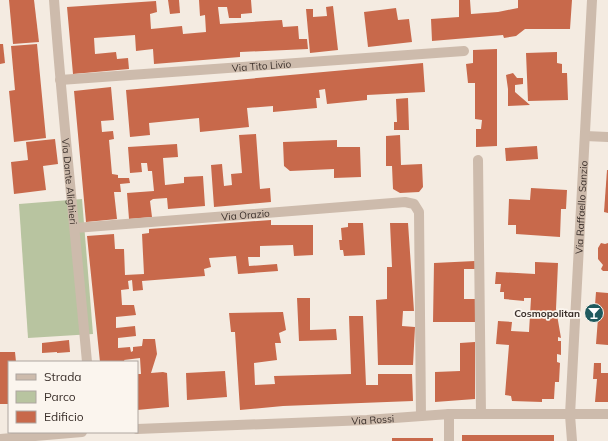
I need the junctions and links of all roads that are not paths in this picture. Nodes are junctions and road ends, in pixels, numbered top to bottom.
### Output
1 (54, 0) edge
2 (592, 0) edge
3 (464, 51) dead end
4 (60, 80) junction
5 (585, 136) junction
6 (608, 137) edge
7 (478, 160) dead end
8 (75, 228) junction
9 (87, 361) edge
10 (449, 414) junction
11 (481, 414) junction
12 (608, 414) edge
13 (570, 415) junction
14 (421, 416) junction
15 (138, 429) edge
16 (74, 433) edge
17 (0, 439) edge
18 (24, 439) edge
19 (449, 441) edge
20 (572, 441) edge

1 - 4 street, Via Dante Alighieri
2 - 5 street, Via Raffaello Sanzio
3 - 4 street, Via Tito Livio
4 - 8 street, Via Dante Alighieri
5 - 6 street
5 - 13 street, Via Raffaello Sanzio
7 - 11 street
8 - 9 street, Via Dante Alighieri
8 - 14 street, Via Orazio
10 - 11 street, Via Rossi
10 - 14 street, Via Rossi
10 - 19 street
11 - 13 street, Via Rossi
12 - 13 street, Via Rossi
13 - 20 street, Via Raffaello Sanzio
14 - 15 street, Via Rossi
16 - 18 street
17 - 18 street

